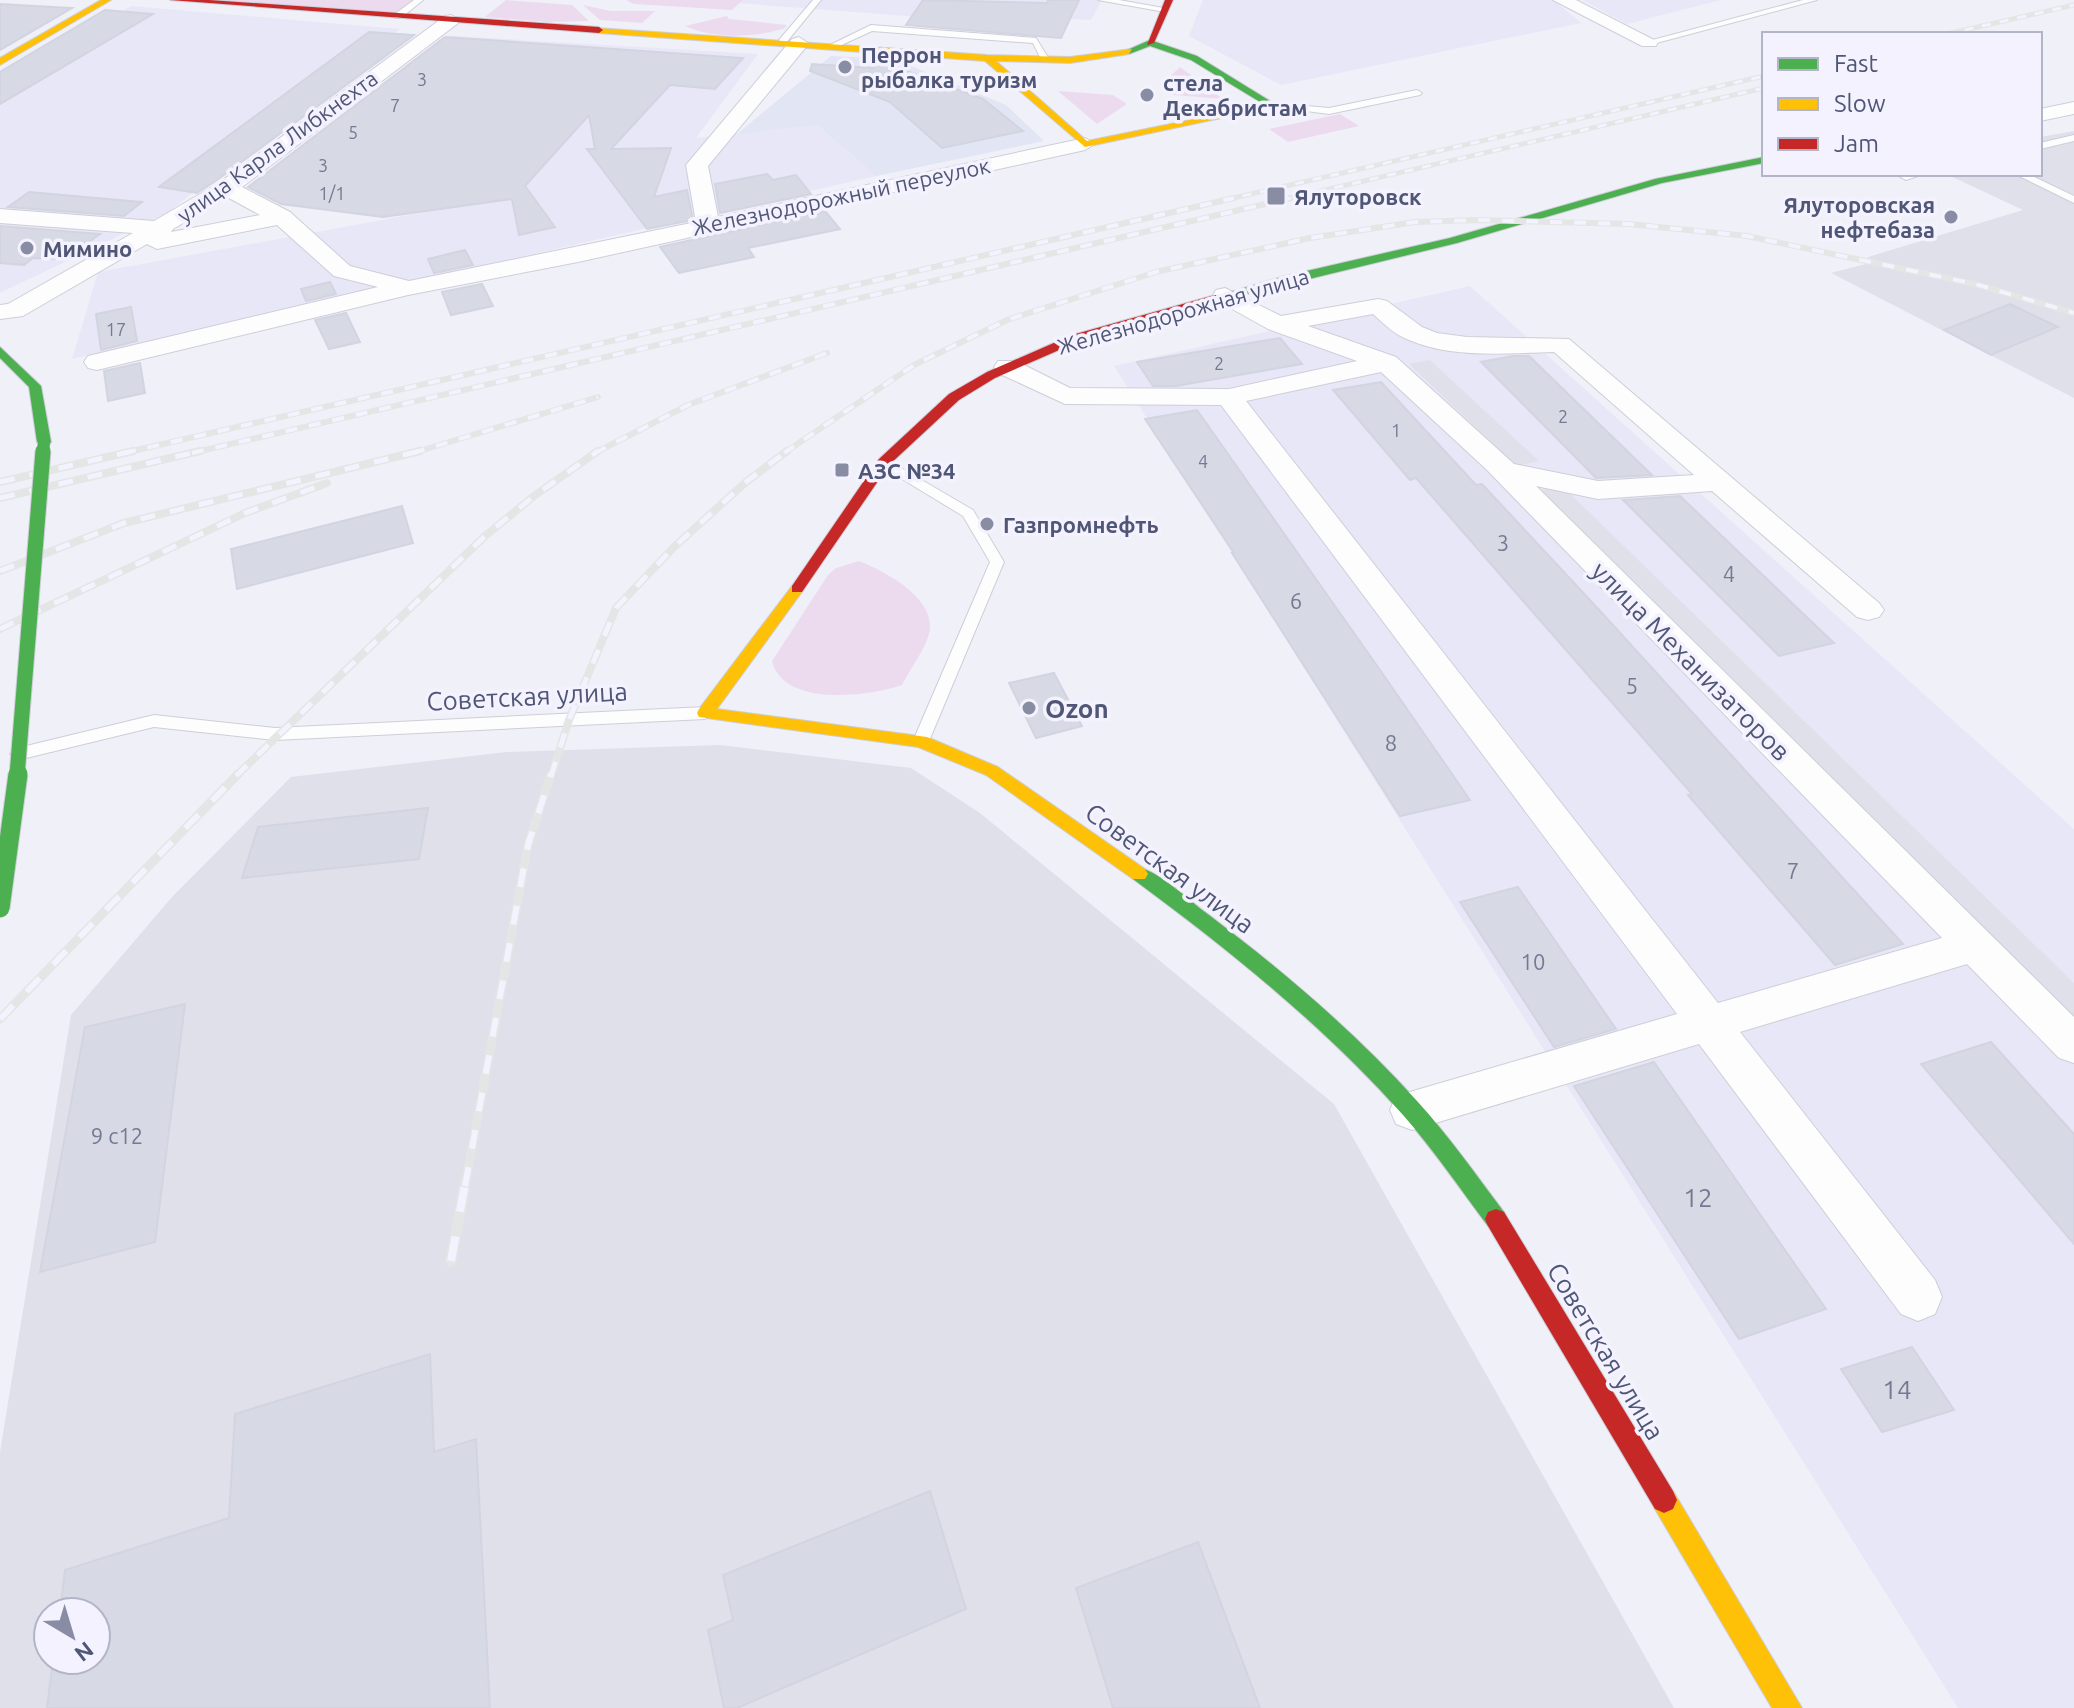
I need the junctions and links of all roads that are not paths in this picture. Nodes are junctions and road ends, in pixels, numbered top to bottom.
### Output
1 (107, 0) edge
2 (174, 0) edge
3 (419, 0) edge
4 (817, 0) edge
5 (1102, 0) edge
6 (1562, 0) edge
7 (1813, 0) edge
8 (1167, 4) edge
9 (398, 16) junction
10 (451, 20) junction
11 (1649, 42) joint
12 (791, 43) junction
13 (1150, 43) junction
14 (832, 46) junction
15 (987, 58) junction
16 (1045, 59) junction
17 (0, 61) edge
18 (1417, 93) dead end
19 (1273, 106) junction
20 (2074, 108) edge
21 (2042, 115) edge
22 (2074, 138) edge
23 (1085, 144) junction
24 (2042, 146) edge
25 (1762, 160) edge
26 (2024, 176) edge
27 (227, 188) junction
28 (2074, 200) edge
29 (0, 216) edge
30 (282, 217) junction
31 (708, 224) junction
32 (162, 228) junction
33 (123, 249) junction
34 (409, 288) junction
35 (1225, 295) junction
36 (7, 312) edge
37 (1277, 324) junction
38 (0, 351) edge
39 (97, 362) dead end
40 (1387, 363) junction
41 (1007, 367) junction
42 (1229, 397) junction
43 (884, 462) junction
44 (1504, 471) junction
45 (1717, 482) junction
46 (1868, 610) dead end
47 (705, 713) junction
48 (921, 741) junction
49 (0, 760) edge
50 (0, 908) edge
51 (1972, 946) junction
52 (1708, 1023) junction
53 (2074, 1045) edge
54 (1412, 1110) junction
55 (1918, 1297) dead end
56 (1788, 1708) edge

1 - 17 street
2 - 9 street
3 - 9 lane
4 - 12 lane
5 - 8 lane
6 - 11 street
7 - 11 lane
8 - 13 street
9 - 10 street
10 - 12 street
10 - 27 street, улица Карла Либкнехта
12 - 14 street
12 - 31 street
13 - 16 street
13 - 19 street
14 - 15 street
14 - 16 lane
15 - 16 street
15 - 23 street
18 - 19 lane
19 - 23 street, Железнодорожный переулок
20 - 21 street
22 - 24 lane
23 - 31 street, Железнодорожный переулок
25 - 35 street, Железнодорожная улица
26 - 28 lane
27 - 30 street, Железнодорожный переулок
27 - 32 street, улица Карла Либкнехта
29 - 32 street
30 - 33 street
30 - 34 street, Железнодорожный переулок
31 - 34 street, Железнодорожный переулок
32 - 33 street, улица Карла Либкнехта
33 - 36 street, улица Карла Либкнехта
34 - 39 street, Железнодорожный переулок
35 - 37 street, улица Механизаторов
35 - 41 street, Железнодорожная улица
37 - 40 street, улица Механизаторов
37 - 45 street
38 - 50 street, bridge
40 - 42 street
40 - 44 street, улица Механизаторов
41 - 42 street
41 - 43 street, Железнодорожная улица
42 - 52 street
43 - 47 street, Железнодорожная улица
43 - 48 lane
44 - 45 street
44 - 51 street, улица Механизаторов
45 - 46 street
47 - 48 street, Советская улица
47 - 49 lane, Советская улица
48 - 54 street, Советская улица
51 - 52 street
51 - 53 street, улица Механизаторов
52 - 54 street
52 - 55 street
54 - 56 street, Советская улица

